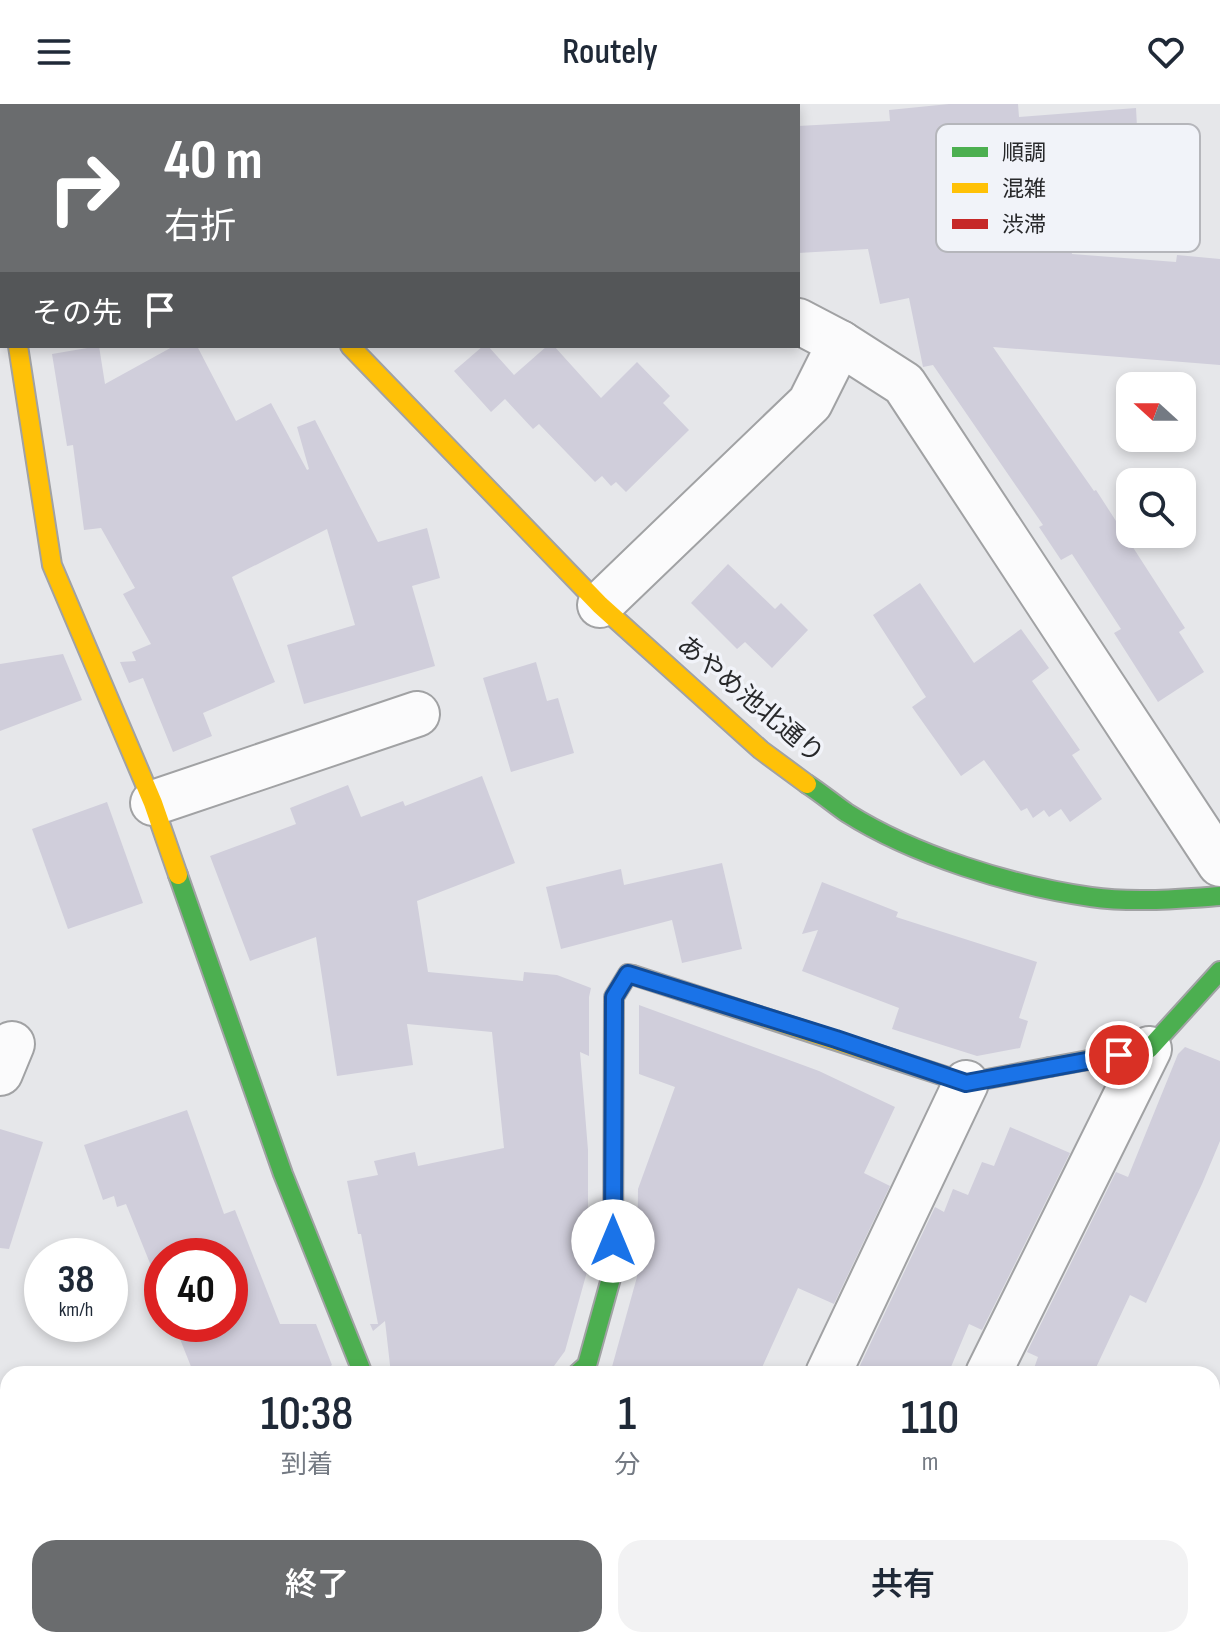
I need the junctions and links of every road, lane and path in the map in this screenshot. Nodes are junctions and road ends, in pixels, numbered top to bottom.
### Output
1 (800, 322) edge
2 (840, 343) junction
3 (18, 348) edge
4 (352, 348) edge
5 (600, 605) junction
6 (417, 714) dead end
7 (153, 803) junction
8 (1220, 864) edge
9 (1220, 896) edge
10 (1220, 971) edge
11 (1149, 1049) junction
12 (966, 1083) junction
13 (360, 1366) edge
14 (586, 1366) edge
15 (832, 1366) edge
16 (992, 1366) edge

1 - 2 street
2 - 5 street
2 - 8 street
3 - 7 street
4 - 5 street, あやめ池北通り
5 - 9 street, あやめ池北通り
6 - 7 street
7 - 13 street
10 - 11 street
11 - 12 street
11 - 16 street
12 - 14 street
12 - 15 street

